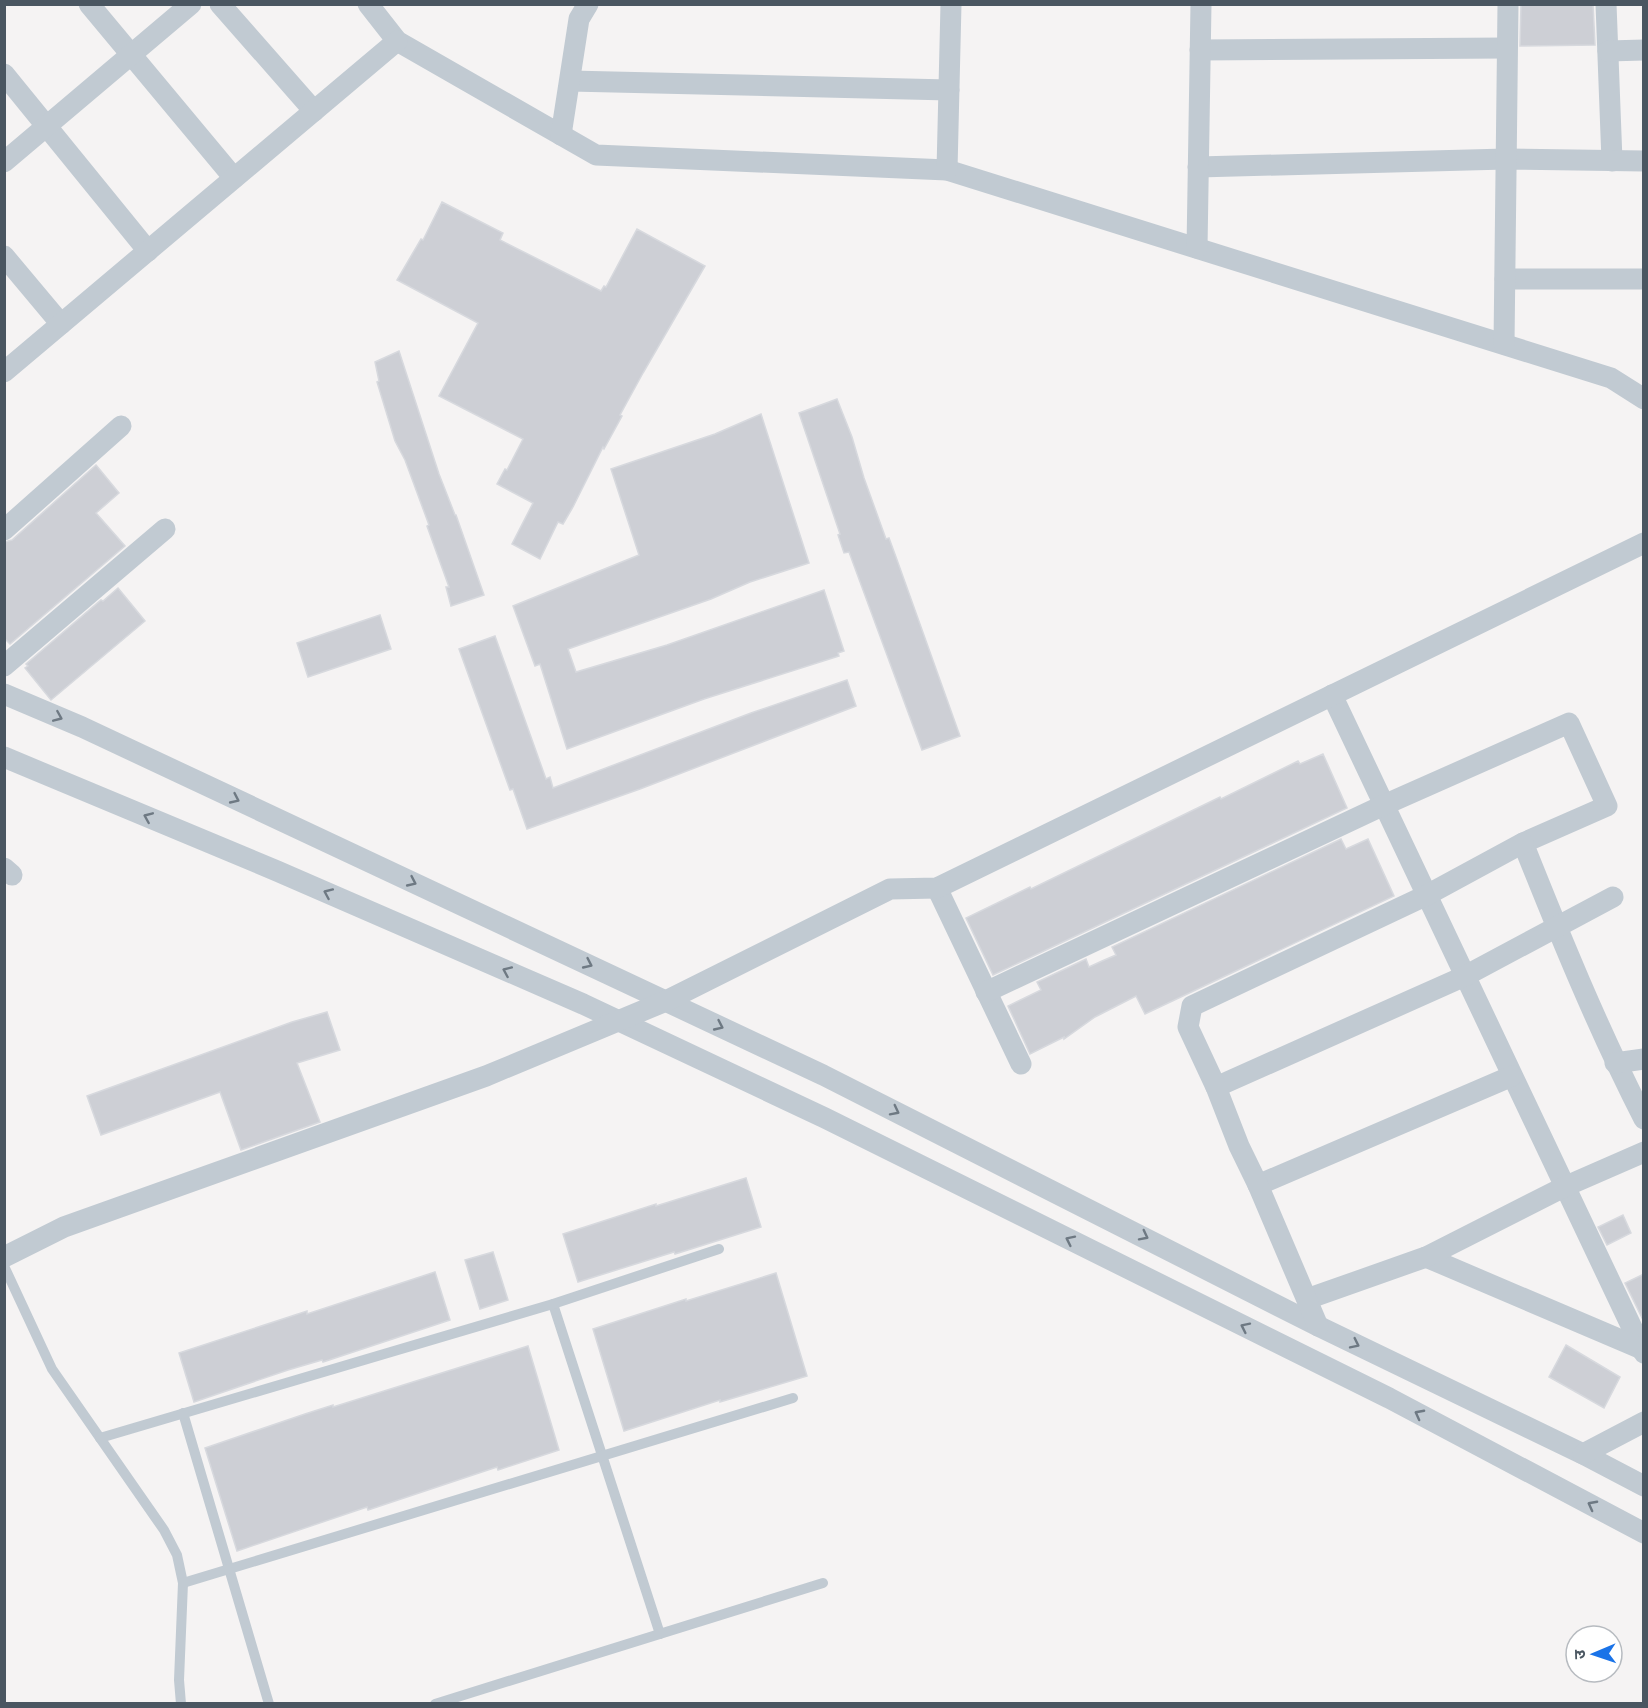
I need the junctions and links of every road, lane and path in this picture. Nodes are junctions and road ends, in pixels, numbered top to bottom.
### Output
1 (89, 4) edge
2 (191, 4) edge
3 (220, 4) edge
4 (368, 4) edge
5 (588, 4) edge
6 (951, 4) edge
7 (1201, 4) edge
8 (1508, 4) edge
9 (1606, 4) edge
10 (397, 41) junction
11 (1507, 48) junction
12 (1200, 50) junction
13 (1644, 50) edge
14 (1608, 51) junction
15 (132, 55) junction
16 (4, 74) edge
17 (570, 81) junction
18 (949, 90) junction
19 (314, 111) junction
20 (48, 125) junction
21 (561, 135) junction
22 (1506, 159) junction
23 (1612, 161) junction
24 (1644, 161) edge
25 (4, 162) edge
26 (1198, 168) junction
27 (947, 170) junction
28 (234, 178) junction
29 (1197, 248) junction
30 (148, 251) junction
31 (4, 256) edge
32 (1505, 279) junction
33 (1644, 279) edge
34 (61, 324) junction
35 (1504, 344) junction
36 (4, 372) edge
37 (1644, 399) edge
38 (121, 426) dead end
39 (4, 530) edge
40 (165, 530) dead end
41 (1644, 543) edge
42 (4, 666) edge
43 (4, 694) edge
44 (1332, 695) junction
45 (4, 757) edge
46 (1384, 805) junction
47 (1523, 843) junction
48 (937, 888) junction
49 (1427, 895) junction
50 (1613, 897) dead end
51 (1556, 926) junction
52 (1465, 976) junction
53 (986, 993) junction
54 (666, 1001) junction
55 (617, 1021) junction
56 (1644, 1059) edge
57 (1615, 1063) junction
58 (1021, 1064) dead end
59 (1512, 1076) junction
60 (1216, 1087) junction
61 (1644, 1119) edge
62 (1644, 1152) edge
63 (1258, 1185) junction
64 (1564, 1187) junction
65 (719, 1249) dead end
66 (4, 1257) edge
67 (1426, 1257) junction
68 (4, 1266) edge
69 (1307, 1299) junction
70 (553, 1304) junction
71 (1318, 1326) junction
72 (1642, 1351) edge
73 (793, 1398) dead end
74 (183, 1413) junction
75 (1644, 1422) edge
76 (100, 1438) junction
77 (1582, 1454) junction
78 (603, 1457) junction
79 (1644, 1486) edge
80 (1644, 1533) edge
81 (229, 1569) junction
82 (823, 1583) dead end
83 (183, 1584) junction
84 (660, 1634) junction
85 (181, 1704) edge
86 (269, 1704) edge
87 (435, 1704) edge

1 - 15 street
2 - 15 street
3 - 19 street
4 - 10 street
5 - 17 street
6 - 18 street
7 - 12 street
8 - 11 street
9 - 14 street
10 - 19 street
10 - 21 street
11 - 12 street
11 - 22 street
12 - 26 street
13 - 14 street
14 - 23 street
15 - 20 street
15 - 28 street
16 - 20 street
17 - 18 street
17 - 21 street
18 - 27 street
19 - 28 street
20 - 25 street
20 - 30 street
21 - 27 street
22 - 23 street
22 - 26 street
22 - 32 street
23 - 24 street
26 - 29 street
27 - 29 street
28 - 30 street
29 - 35 street
30 - 34 street
31 - 34 street
32 - 33 street
32 - 35 street
34 - 36 street
35 - 37 street
38 - 39 street
40 - 42 street
41 - 44 street
43 -> 54 street
44 - 46 street
44 - 48 street
55 -> 45 street
46 - 47 street
46 - 49 street
46 - 53 street
47 - 49 street
47 - 51 street
48 - 53 street
48 - 54 street
49 - 52 street
49 - 60 street
50 - 51 street
51 - 52 street
51 - 57 street
52 - 59 street
52 - 60 street
53 - 58 street
54 - 55 street
54 -> 71 street
55 - 66 street
80 -> 55 street
56 - 57 street
57 - 61 street
59 - 63 street
59 - 64 street
60 - 63 street
62 - 64 street
63 - 69 street
64 - 67 street
64 - 72 street
65 - 70 lane
67 - 69 street
67 - 72 street
68 - 76 lane
69 - 71 street
70 - 74 lane
70 - 78 lane
71 -> 77 street
73 - 78 lane
74 - 76 lane
74 - 81 lane
75 - 77 street
76 - 83 lane
77 - 79 street
78 - 81 lane
78 - 84 lane
81 - 83 lane
81 - 86 lane
82 - 84 lane
83 - 85 lane
84 - 87 lane

